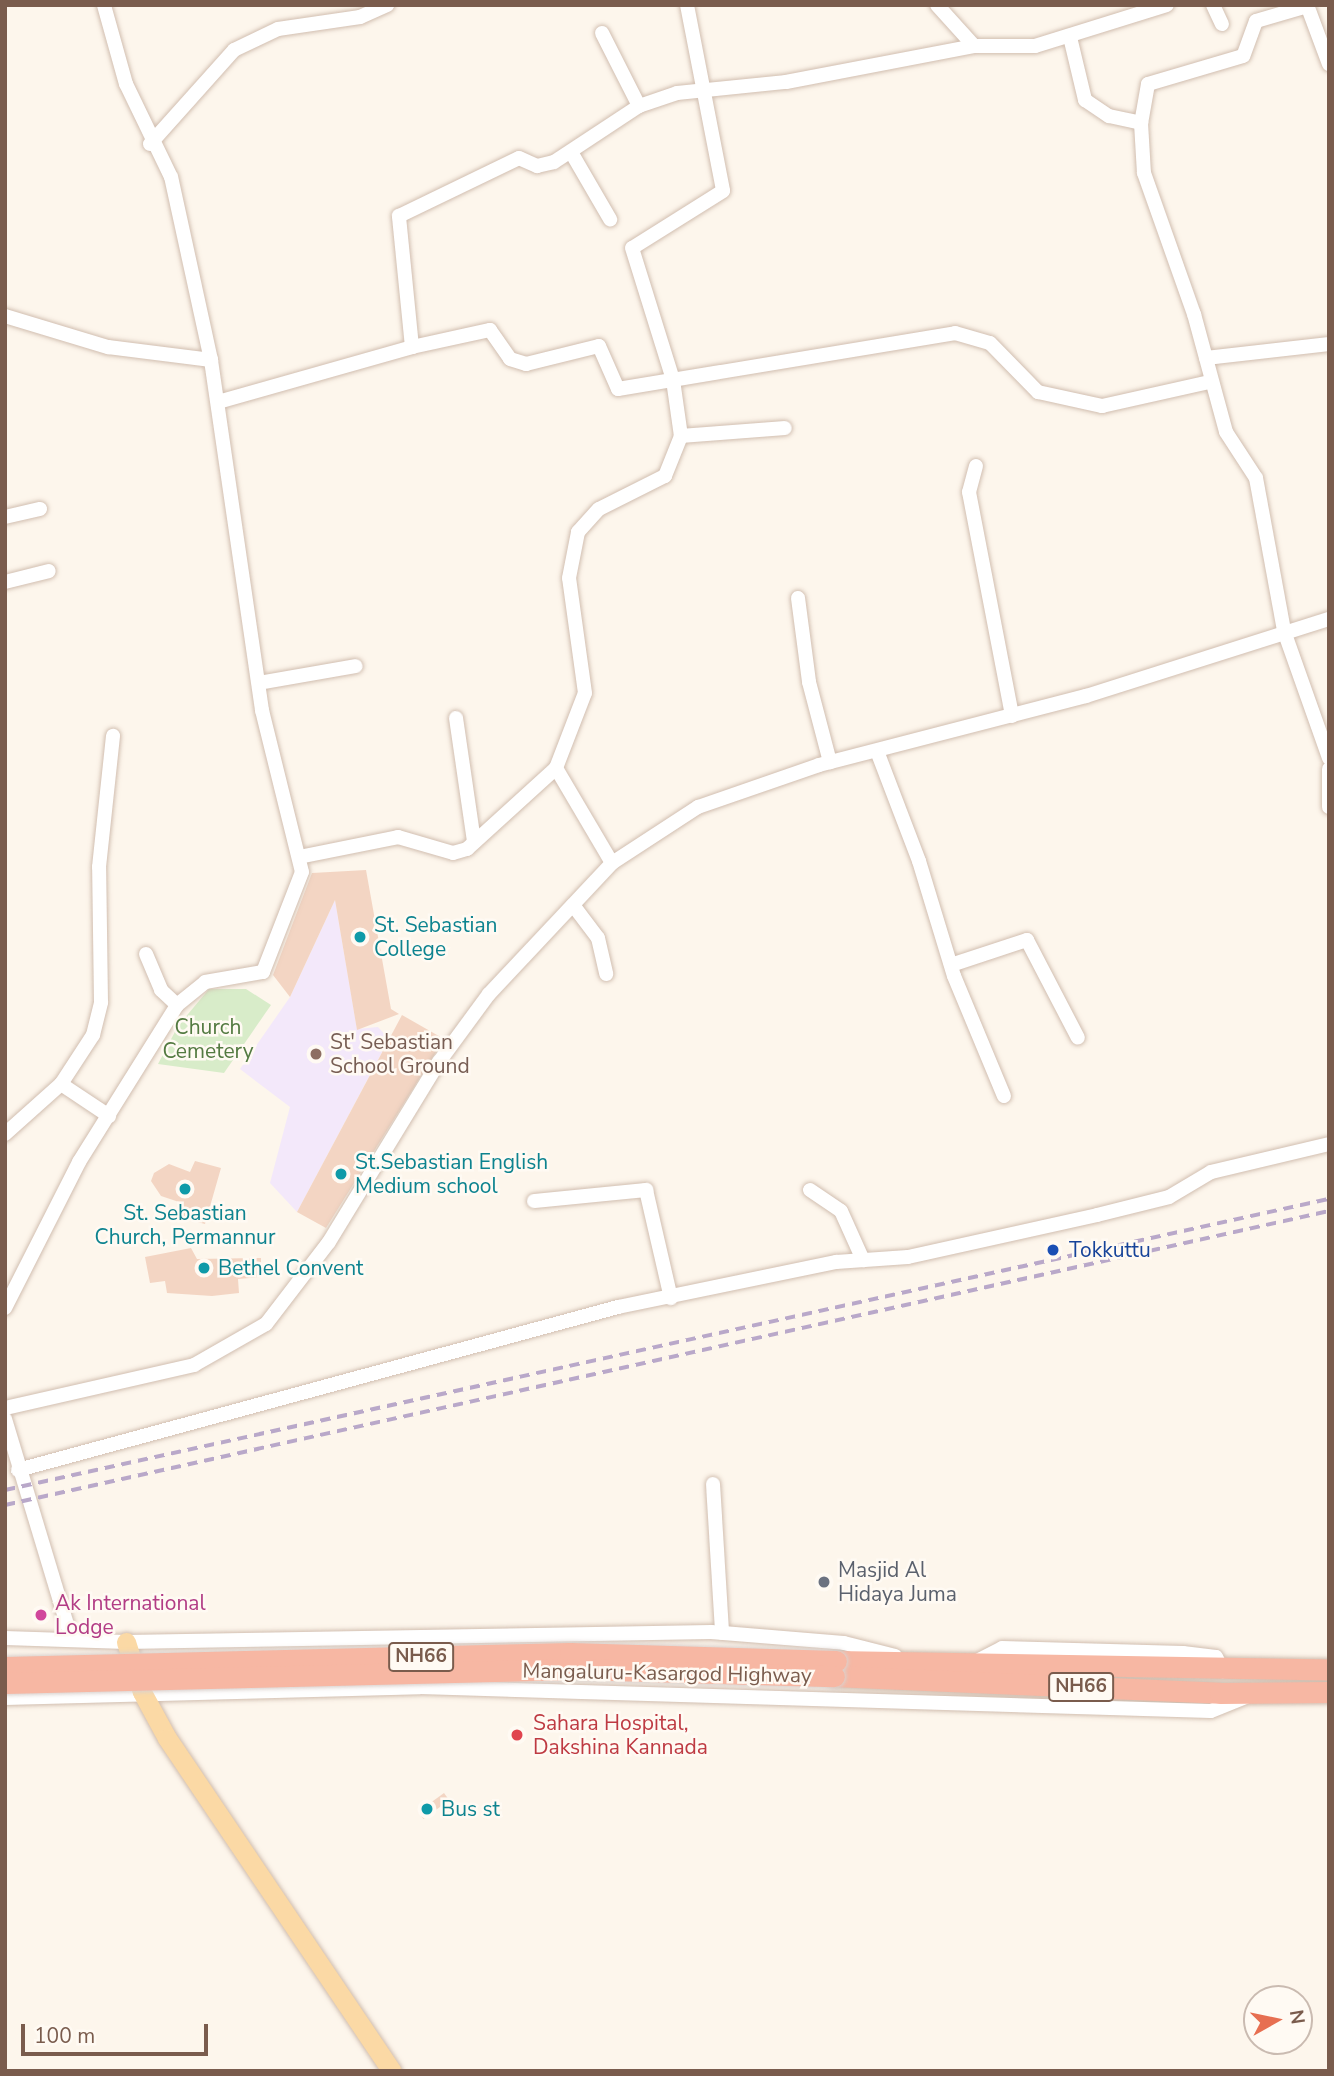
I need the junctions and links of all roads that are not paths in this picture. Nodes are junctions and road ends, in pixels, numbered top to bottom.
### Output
1 (104, 5) edge
2 (387, 5) edge
3 (687, 5) edge
4 (937, 5) edge
5 (1167, 5) edge
6 (1213, 5) edge
7 (1306, 6) edge
8 (1222, 24) dead end
9 (602, 33) dead end
10 (1070, 37) junction
11 (974, 46) junction
12 (1329, 64) edge
13 (707, 93) junction
14 (639, 106) junction
15 (1141, 124) junction
16 (150, 144) junction
17 (571, 152) junction
18 (610, 219) dead end
19 (5, 316) edge
20 (1329, 344) edge
21 (412, 347) junction
22 (1206, 358) junction
23 (211, 360) junction
24 (673, 380) junction
25 (1209, 382) junction
26 (218, 402) junction
27 (785, 428) dead end
28 (681, 436) junction
29 (976, 466) dead end
30 (40, 509) dead end
31 (5, 517) edge
32 (49, 571) dead end
33 (5, 582) edge
34 (798, 598) dead end
35 (1329, 619) edge
36 (1284, 631) junction
37 (356, 666) dead end
38 (259, 683) junction
39 (1012, 716) junction
40 (456, 718) dead end
41 (113, 736) dead end
42 (877, 751) junction
43 (1329, 758) edge
44 (830, 762) junction
45 (556, 768) junction
46 (1329, 769) edge
47 (1329, 807) edge
48 (474, 842) junction
49 (299, 857) junction
50 (612, 863) junction
51 (573, 905) junction
52 (146, 954) dead end
53 (954, 964) junction
54 (606, 974) dead end
55 (177, 1005) junction
56 (1078, 1038) dead end
57 (61, 1084) junction
58 (1004, 1096) dead end
59 (109, 1116) junction
60 (5, 1134) edge
61 (1329, 1144) edge
62 (810, 1191) dead end
63 (534, 1201) dead end
64 (863, 1260) junction
65 (671, 1298) junction
66 (5, 1308) edge
67 (5, 1408) edge
68 (5, 1419) edge
69 (18, 1470) junction
70 (713, 1483) dead end
71 (722, 1633) junction
72 (5, 1638) edge
73 (71, 1638) junction
74 (126, 1642) junction
75 (909, 1662) junction
76 (5, 1667) edge
77 (835, 1668) junction
78 (1329, 1670) edge
79 (5, 1683) edge
80 (1261, 1690) junction
81 (142, 1692) junction
82 (1329, 1692) edge
83 (5, 1698) edge
84 (392, 2071) edge

1 - 16 street
2 - 16 street
3 - 13 street
4 - 11 street
5 - 10 street
6 - 8 street
7 - 12 street
7 - 15 street
9 - 14 street
10 - 11 street
10 - 15 street
11 - 13 street
13 - 14 street
13 - 24 street
14 - 17 street
15 - 22 street
16 - 23 street
17 - 18 street
17 - 21 street
19 - 23 street
20 - 22 street
21 - 24 street
21 - 26 street
22 - 25 street
23 - 26 street
24 - 25 street
24 - 28 street
25 - 36 street
26 - 38 street
27 - 28 street
28 - 45 street
29 - 39 street
30 - 31 street
32 - 33 street
34 - 44 street
35 - 36 street
36 - 39 street
36 - 43 street
37 - 38 street
38 - 49 street
39 - 42 street
40 - 48 street
41 - 57 street
42 - 44 street
42 - 53 street
44 - 50 street
45 - 48 street
45 - 50 street
46 - 47 street
48 - 49 street
49 - 55 street
50 - 51 street
51 - 54 street
51 - 67 street
52 - 55 street
53 - 56 street
53 - 58 street
55 - 59 street
57 - 59 street
57 - 60 street
59 - 66 street
61 - 64 street
62 - 64 street
63 - 65 street
64 - 65 street
65 - 69 street
68 - 69 street
69 - 73 street
70 - 71 street
71 - 74 street
71 - 75 street
72 - 73 street
73 - 74 street
74 - 81 main road
75 - 77 highway, Mangaluru-Kasargod Highway / NH66
75 - 78 highway, Mangaluru-Kasargod Highway / NH66
76 - 77 highway, Mangaluru-Kasargod Highway / NH66, bridge
77 - 79 highway, Mangaluru-Kasargod Highway / NH66, bridge
77 - 80 highway, Mangaluru-Kasargod Highway / NH66
80 - 81 street
80 - 82 highway, Mangaluru-Kasargod Highway / NH66
81 - 83 street
81 - 84 main road

